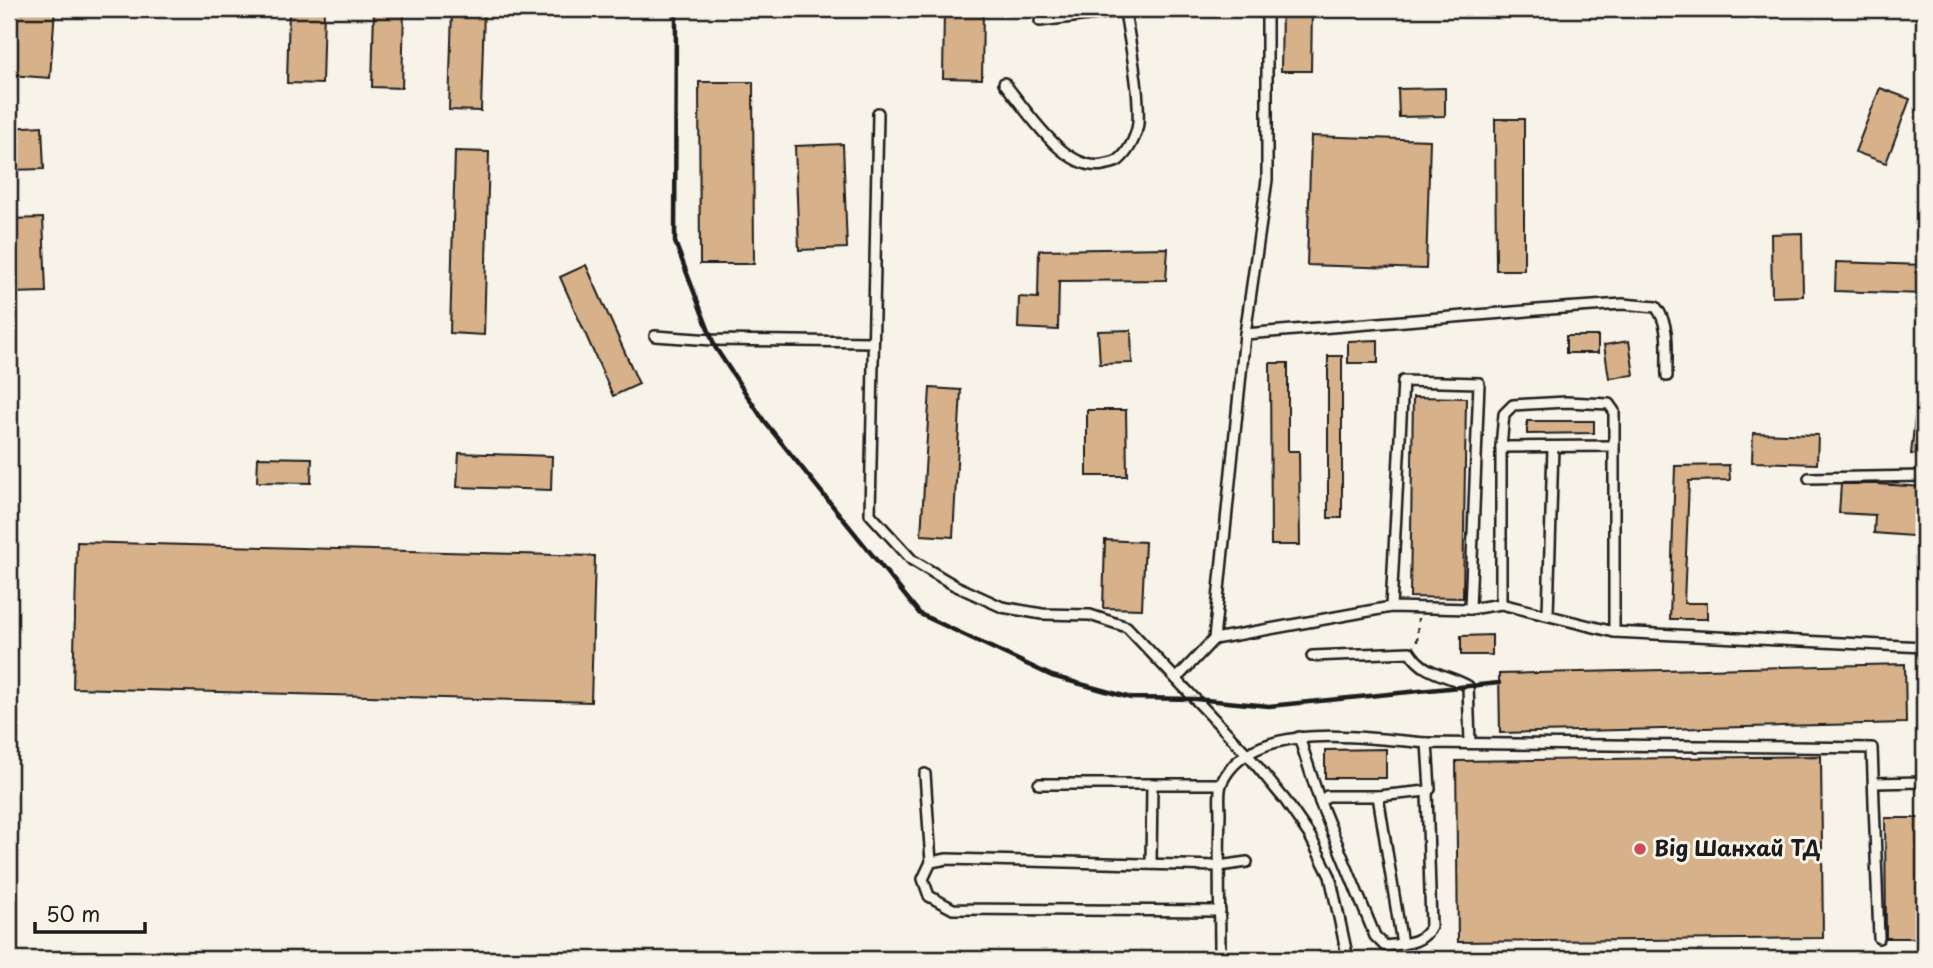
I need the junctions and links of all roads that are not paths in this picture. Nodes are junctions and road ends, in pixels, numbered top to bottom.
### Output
1 (1138, 9) edge
2 (1267, 9) edge
3 (1125, 11) junction
4 (1040, 21) dead end
5 (1004, 83) dead end
6 (878, 113) dead end
7 (1245, 334) junction
8 (655, 336) dead end
9 (873, 342) junction
10 (1667, 376) dead end
11 (1614, 446) junction
12 (1501, 447) junction
13 (1553, 447) junction
14 (1924, 476) edge
15 (1809, 478) dead end
16 (1501, 604) junction
17 (1391, 607) junction
18 (1470, 609) junction
19 (1548, 614) junction
20 (1614, 632) junction
21 (1214, 639) junction
22 (1924, 647) edge
23 (1312, 656) dead end
24 (1177, 678) junction
25 (1299, 737) junction
26 (1427, 743) junction
27 (1470, 743) junction
28 (1247, 754) junction
29 (925, 774) dead end
30 (1924, 782) edge
31 (1874, 783) junction
32 (1039, 784) dead end
33 (1152, 784) junction
34 (1221, 784) junction
35 (1427, 792) junction
36 (1378, 796) junction
37 (1320, 802) junction
38 (931, 862) junction
39 (1247, 862) dead end
40 (1151, 864) junction
41 (1219, 866) junction
42 (1220, 911) junction
43 (1880, 938) dead end
44 (1402, 944) junction
45 (1220, 959) edge
46 (1349, 959) edge

1 - 3 lane
2 - 7 lane
3 - 4 lane
3 - 5 lane
6 - 9 lane
7 - 10 lane
7 - 21 lane
8 - 9 lane
9 - 24 lane
11 - 12 lane
11 - 13 lane
11 - 20 lane
12 - 13 lane
12 - 16 lane
13 - 19 lane
14 - 15 lane
16 - 18 lane
16 - 19 lane
17 - 18 lane
17 - 18 lane
17 - 21 lane
19 - 20 lane
20 - 22 lane
21 - 24 lane
23 - 27 lane
24 - 28 lane
25 - 26 lane
25 - 28 lane
25 - 37 lane
26 - 27 lane
26 - 35 lane
27 - 31 lane
28 - 34 lane
28 - 46 lane
29 - 38 lane
30 - 31 lane
31 - 43 lane
32 - 33 lane
33 - 34 lane
33 - 40 lane
34 - 41 lane
35 - 36 lane
35 - 44 lane
36 - 37 lane
36 - 44 lane
37 - 44 lane
38 - 40 lane
38 - 42 lane
39 - 41 lane
40 - 41 lane
41 - 42 lane
42 - 45 lane

